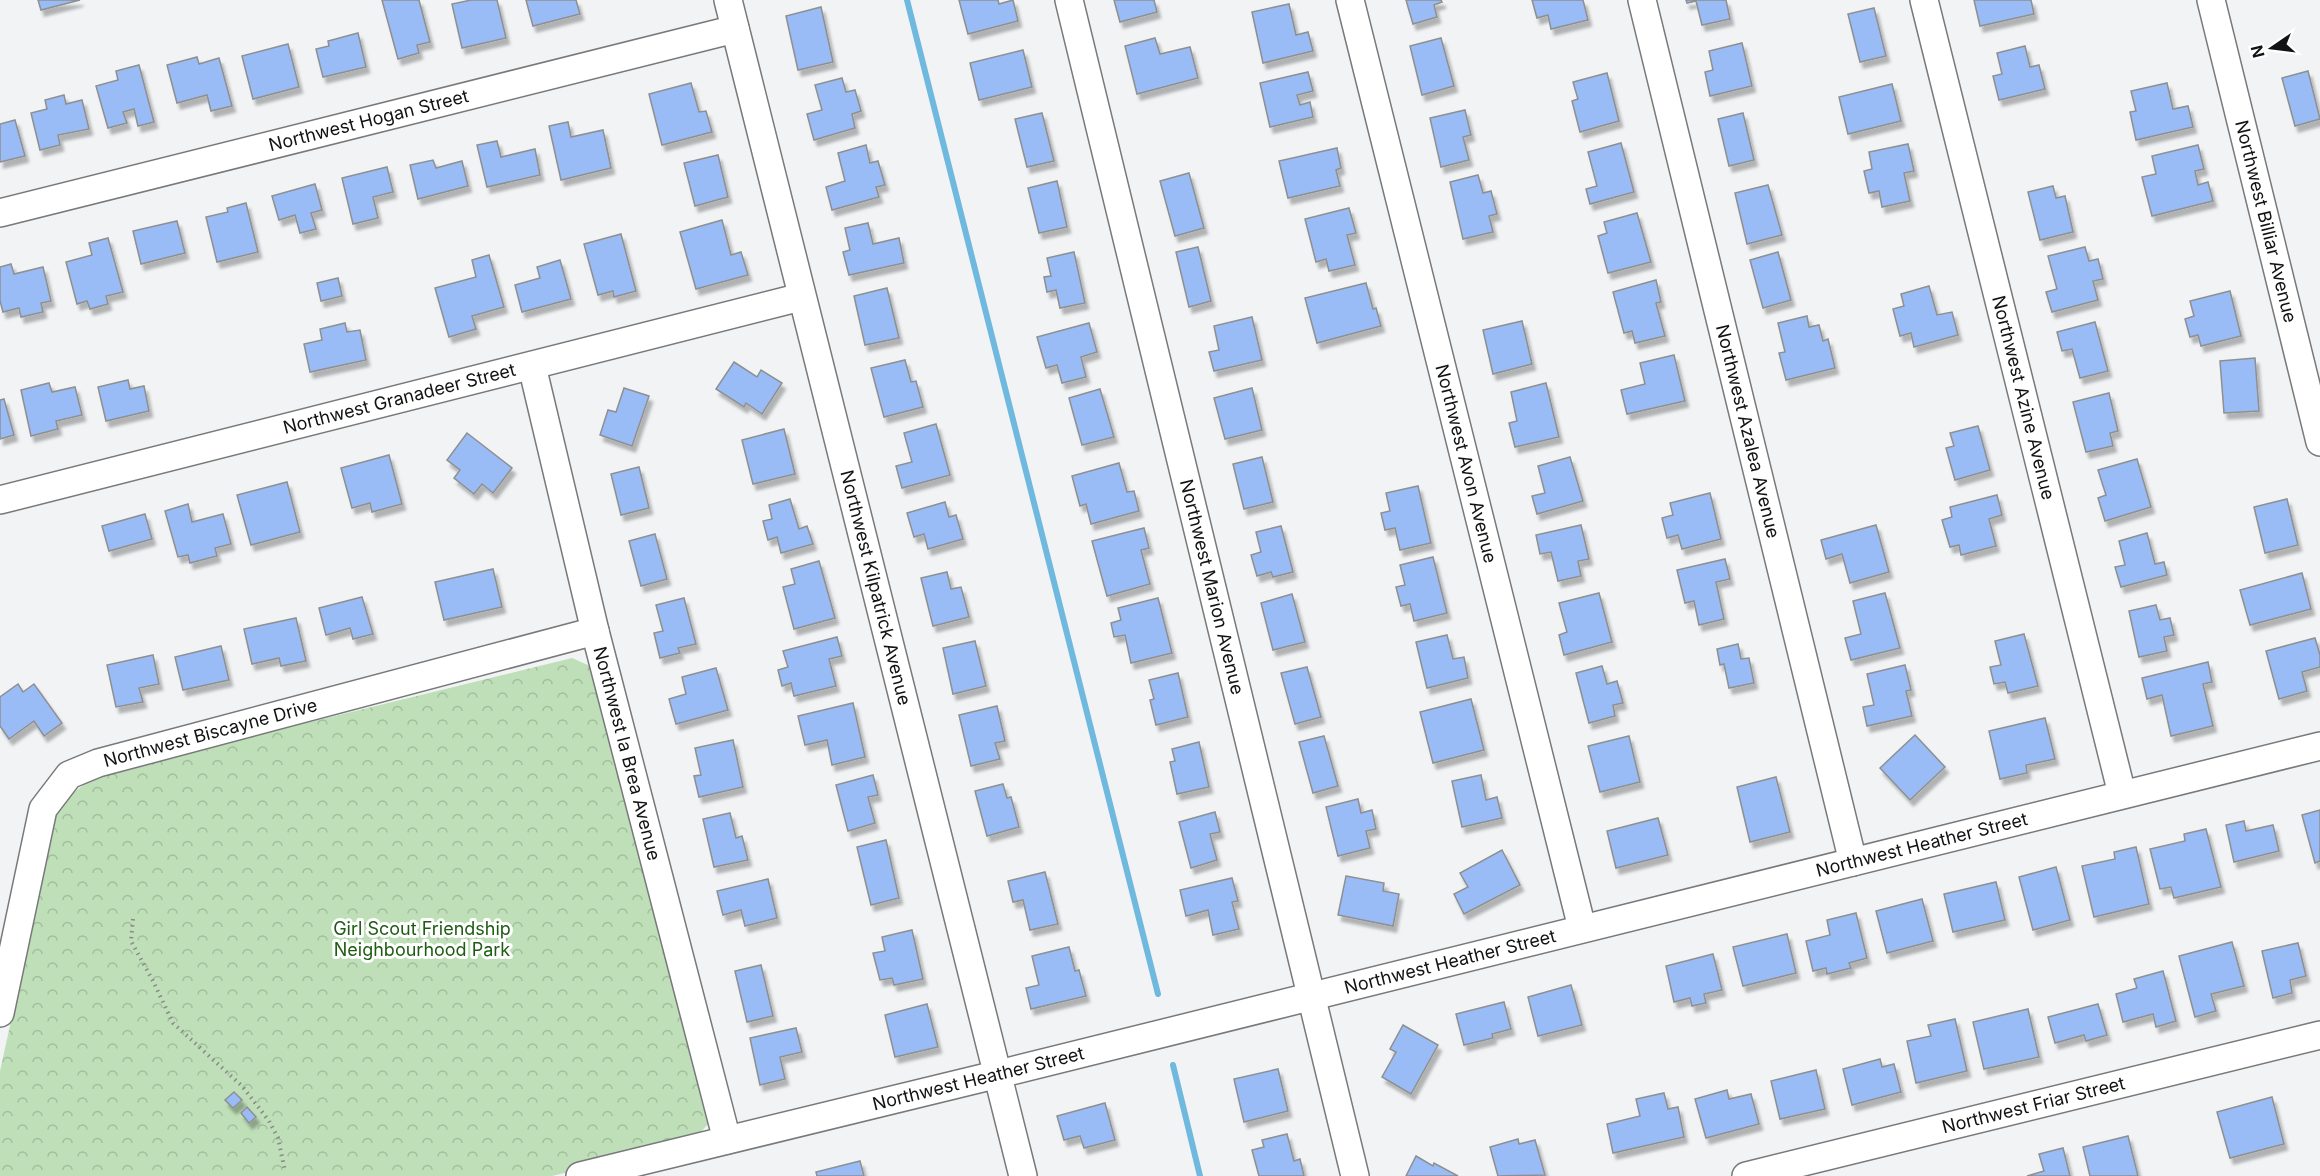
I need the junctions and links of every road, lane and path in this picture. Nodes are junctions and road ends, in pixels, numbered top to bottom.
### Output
1 (728, 0) edge
2 (1069, 0) edge
3 (1350, 0) edge
4 (1642, 0) edge
5 (1924, 0) edge
6 (2211, 0) edge
7 (735, 29) junction
8 (0, 213) edge
9 (801, 297) junction
10 (532, 366) junction
11 (2320, 442) edge
12 (0, 500) edge
13 (595, 631) junction
14 (2320, 746) edge
15 (2122, 794) junction
16 (1853, 862) junction
17 (133, 919) dead end
18 (1582, 928) junction
19 (1310, 997) junction
20 (0, 1013) edge
21 (2320, 1035) edge
22 (999, 1074) junction
23 (727, 1140) junction
24 (285, 1171) dead end
25 (580, 1176) edge
26 (1023, 1176) edge
27 (1355, 1176) edge
28 (1746, 1176) edge

1 - 7 street, Northwest Kilpatrick Avenue
2 - 19 street, Northwest Marion Avenue
3 - 18 street, Northwest Avon Avenue
4 - 16 street, Northwest Azalea Avenue
5 - 15 street, Northwest Azine Avenue
6 - 11 street, Northwest Billiar Avenue
7 - 8 street, Northwest Hogan Street
7 - 9 street, Northwest Kilpatrick Avenue
9 - 10 street, Northwest Granadeer Street
9 - 22 street, Northwest Kilpatrick Avenue
10 - 12 street, Northwest Granadeer Street
10 - 13 street, Northwest la Brea Avenue
13 - 20 street, Northwest Biscayne Drive
13 - 23 street, Northwest la Brea Avenue
14 - 15 street, Northwest Heather Street
15 - 16 street, Northwest Heather Street
16 - 18 street, Northwest Heather Street
17 - 24 path
18 - 19 street, Northwest Heather Street
19 - 22 street, Northwest Heather Street
19 - 27 street, Northwest Marion Avenue
21 - 28 street, Northwest Friar Street
22 - 23 street, Northwest Heather Street
22 - 26 street, Northwest Kilpatrick Avenue
23 - 25 street, Northwest Heather Street

